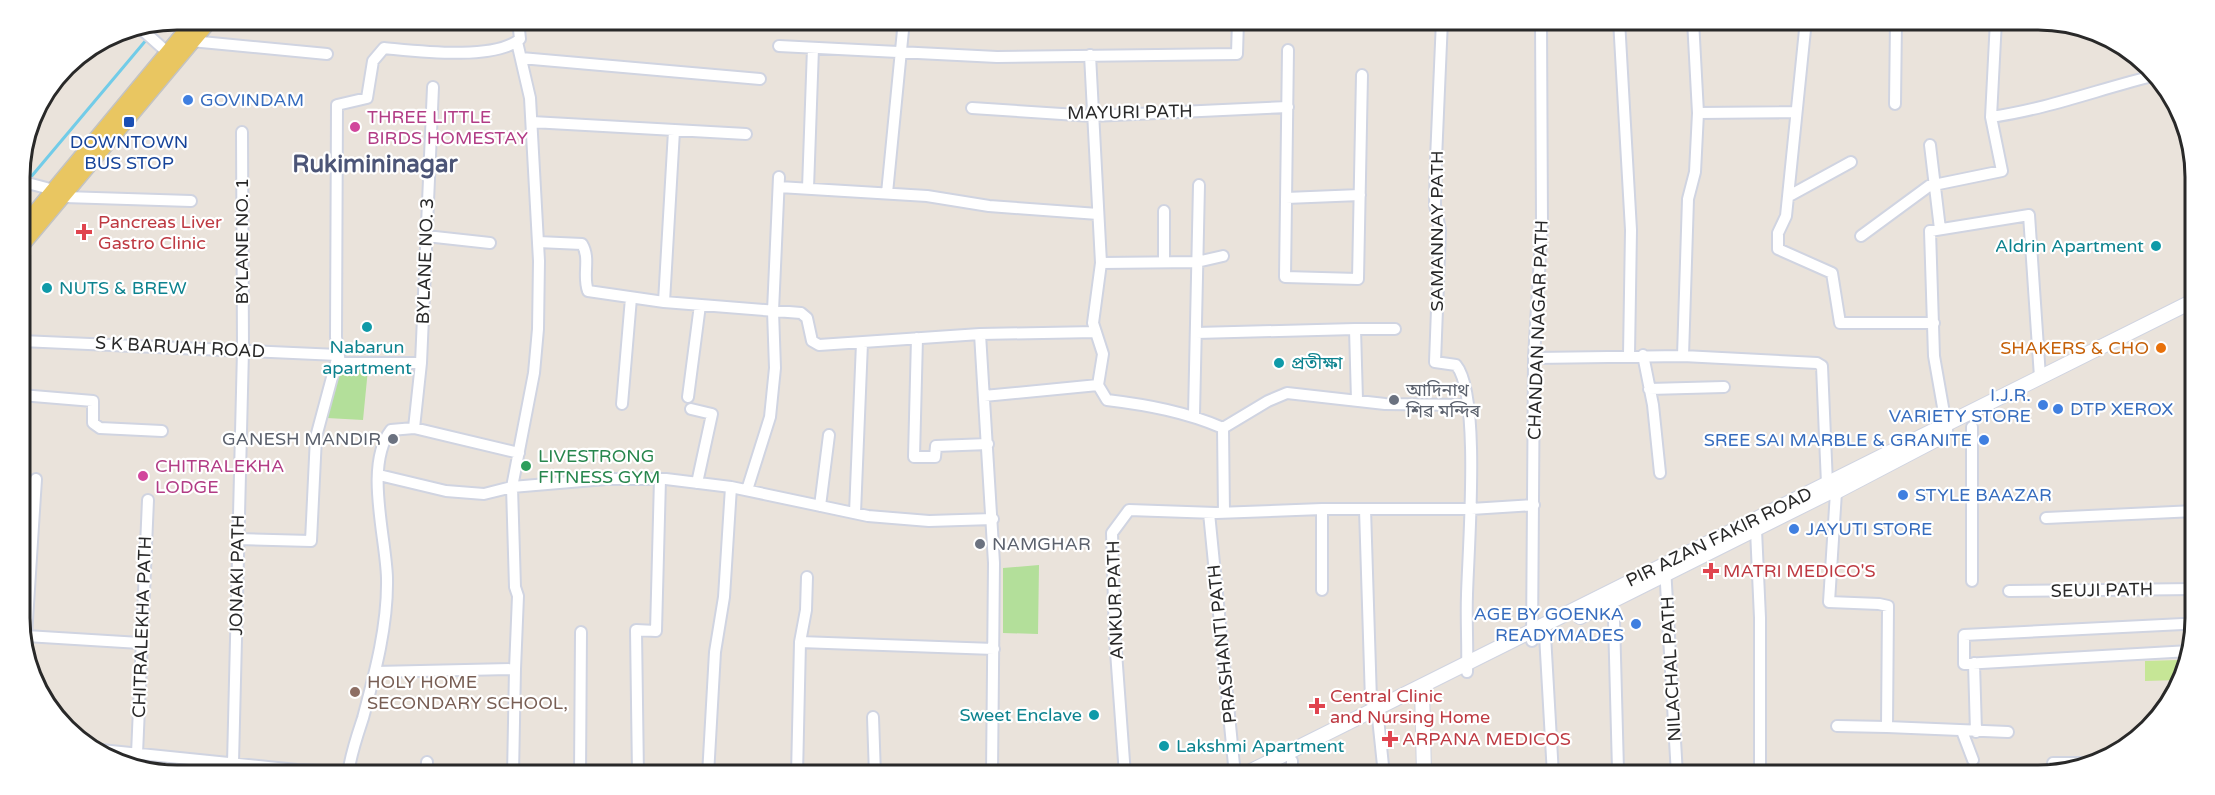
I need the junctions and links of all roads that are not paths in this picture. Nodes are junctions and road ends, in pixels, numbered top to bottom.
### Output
1 (186, 30) edge
2 (200, 30) edge
3 (519, 30) edge
4 (903, 30) edge
5 (1238, 30) edge
6 (1442, 30) edge
7 (1541, 30) edge
8 (1620, 30) edge
9 (1694, 30) edge
10 (1805, 30) edge
11 (1896, 30) edge
12 (1995, 30) edge
13 (146, 33) edge
14 (191, 40) junction
15 (517, 42) junction
16 (779, 46) dead end
17 (813, 48) junction
18 (1288, 50) dead end
19 (167, 52) junction
20 (902, 52) junction
21 (327, 54) dead end
22 (1090, 56) junction
23 (521, 58) junction
24 (1362, 75) dead end
25 (2147, 78) edge
26 (760, 79) dead end
27 (434, 87) dead end
28 (1895, 104) dead end
29 (1288, 107) junction
30 (972, 108) dead end
31 (1796, 111) junction
32 (1698, 113) junction
33 (1092, 116) junction
34 (1991, 117) junction
35 (532, 122) junction
36 (674, 131) junction
37 (242, 132) dead end
38 (746, 134) dead end
39 (1930, 145) dead end
40 (1851, 162) dead end
41 (30, 183) edge
42 (1199, 185) dead end
43 (1934, 185) junction
44 (808, 188) junction
45 (887, 193) junction
46 (59, 194) junction
47 (1360, 195) junction
48 (1789, 196) junction
49 (1286, 198) junction
50 (190, 201) dead end
51 (1164, 211) dead end
52 (1098, 214) junction
53 (30, 221) edge
54 (1940, 229) junction
55 (30, 233) edge
56 (426, 236) junction
57 (1861, 236) dead end
58 (538, 242) junction
59 (490, 243) dead end
60 (1223, 256) dead end
61 (1164, 262) junction
62 (1197, 262) junction
63 (1101, 264) junction
64 (631, 298) junction
65 (664, 302) junction
66 (700, 305) junction
67 (2185, 308) edge
68 (2185, 309) edge
69 (773, 311) junction
70 (1934, 323) junction
71 (1356, 329) junction
72 (1395, 329) dead end
73 (1096, 332) junction
74 (1196, 333) junction
75 (980, 334) junction
76 (916, 338) junction
77 (30, 341) edge
78 (862, 343) junction
79 (243, 350) junction
80 (338, 355) junction
81 (1629, 355) junction
82 (1643, 355) junction
83 (1683, 356) junction
84 (1534, 358) junction
85 (422, 363) junction
86 (2040, 377) junction
87 (1098, 385) junction
88 (1724, 387) dead end
89 (1649, 389) junction
90 (30, 396) edge
91 (984, 396) junction
92 (688, 397) dead end
93 (1357, 400) junction
94 (622, 404) dead end
95 (1467, 405) junction
96 (691, 409) dead end
97 (1194, 416) junction
98 (1972, 427) dead end
99 (414, 428) junction
100 (1223, 428) junction
101 (1946, 429) junction
102 (162, 431) dead end
103 (828, 435) dead end
104 (988, 444) junction
105 (519, 453) junction
106 (1659, 473) dead end
107 (380, 475) junction
108 (36, 479) dead end
109 (660, 479) junction
110 (698, 483) junction
111 (512, 487) junction
112 (732, 487) junction
113 (1832, 488) junction
114 (747, 490) junction
115 (148, 500) dead end
116 (1534, 505) junction
117 (820, 506) junction
118 (1322, 509) junction
119 (1365, 509) junction
120 (1471, 509) junction
121 (2185, 511) edge
122 (855, 513) junction
123 (1209, 513) junction
124 (1224, 513) junction
125 (2046, 518) dead end
126 (993, 519) junction
127 (1754, 525) junction
128 (238, 539) junction
129 (1666, 569) junction
130 (30, 573) edge
131 (807, 577) dead end
132 (1971, 581) dead end
133 (2185, 589) edge
134 (1322, 590) dead end
135 (2009, 591) dead end
136 (1611, 602) junction
137 (2183, 624) dead end
138 (581, 632) dead end
139 (31, 636) edge
140 (1536, 636) junction
141 (800, 642) junction
142 (140, 643) junction
143 (994, 649) junction
144 (2181, 652) edge
145 (1974, 663) junction
146 (1467, 668) junction
147 (515, 669) junction
148 (375, 672) junction
149 (1421, 694) junction
150 (1371, 701) dead end
151 (873, 717) dead end
152 (1378, 718) junction
153 (1837, 726) dead end
154 (1887, 727) junction
155 (1962, 731) junction
156 (1976, 732) junction
157 (2008, 732) dead end
158 (117, 752) edge
159 (137, 754) junction
160 (1973, 760) dead end
161 (1292, 761) junction
162 (427, 762) dead end
163 (2053, 763) dead end
164 (2061, 763) edge
165 (233, 764) junction
166 (244, 765) edge
167 (350, 765) edge
168 (427, 765) edge
169 (513, 765) edge
170 (580, 765) edge
171 (638, 765) edge
172 (709, 765) edge
173 (797, 765) edge
174 (874, 765) edge
175 (992, 765) edge
176 (1124, 765) edge
177 (1233, 765) edge
178 (1265, 765) edge
179 (1284, 765) edge
180 (1292, 765) edge
181 (1383, 765) edge
182 (1424, 765) edge
183 (1552, 765) edge
184 (1618, 765) edge
185 (1676, 765) edge
186 (1760, 765) edge

1 - 19 main road
2 - 14 main road
3 - 15 street
4 - 20 street
5 - 22 street
6 - 95 street, SAMANNAY PATH
7 - 84 street, CHANDAN NAGAR PATH
8 - 81 street
9 - 32 street
10 - 31 street
11 - 28 street
12 - 34 street
13 - 19 street
14 - 21 street
14 - 46 main road
15 - 23 street
15 - 80 street
16 - 17 street
17 - 20 street
17 - 44 street
18 - 29 street
19 - 46 main road
20 - 22 street
20 - 45 street
22 - 33 street
23 - 26 street
23 - 35 street
24 - 47 street
25 - 34 street
27 - 56 street, BYLANE NO. 3
29 - 33 street, MAYURI PATH
29 - 49 street
30 - 33 street, MAYURI PATH
31 - 32 street
31 - 48 street
32 - 83 street
33 - 52 street
34 - 43 street
35 - 36 street
35 - 58 street
36 - 38 street
36 - 65 street
37 - 79 street, BYLANE NO. 1
39 - 43 street
40 - 48 street
41 - 46 street
42 - 62 street
43 - 54 street
43 - 57 street
44 - 45 street
44 - 69 street
45 - 52 street
46 - 50 street
46 - 53 main road
46 - 55 main road
47 - 49 street
47 - 49 street
48 - 70 street
51 - 61 street
52 - 63 street
54 - 70 street
54 - 86 street
56 - 59 street
56 - 85 street, BYLANE NO. 3
58 - 64 street
58 - 105 street
60 - 62 street
61 - 62 street
61 - 63 street
62 - 74 street
63 - 73 street
64 - 65 street
64 - 94 street
65 - 66 street
66 - 69 street
66 - 92 street
67 - 86 main road, PIR AZAN FAKIR ROAD
68 - 101 main road, PIR AZAN FAKIR ROAD
69 - 78 street
69 - 114 street
70 - 101 street
71 - 72 street
71 - 74 street
71 - 93 street
73 - 75 street
73 - 87 street
74 - 97 street
75 - 76 street
75 - 91 street
76 - 78 street
76 - 104 street
77 - 79 street, S K BARUAH ROAD
78 - 122 street
79 - 80 street, S K BARUAH ROAD
79 - 128 street, JONAKI PATH
80 - 85 street, S K BARUAH ROAD
80 - 128 street
81 - 82 street
81 - 84 street
82 - 83 street
82 - 89 street
83 - 113 street
84 - 116 street, CHANDAN NAGAR PATH
85 - 99 street, BYLANE NO. 3
86 - 101 main road, PIR AZAN FAKIR ROAD
87 - 91 street
87 - 97 street
88 - 89 street
89 - 106 street
90 - 102 street
91 - 104 street
93 - 95 street
93 - 100 street
95 - 120 street, SAMANNAY PATH
96 - 110 street
97 - 100 street
98 - 132 street
99 - 105 street
99 - 107 street
100 - 124 street
101 - 113 main road, PIR AZAN FAKIR ROAD
103 - 117 street
104 - 126 street
105 - 111 street
107 - 111 street
107 - 148 street
108 - 130 street
109 - 110 street
109 - 111 street
109 - 171 street
110 - 112 street
111 - 147 street
112 - 114 street
112 - 172 street
113 - 127 main road, PIR AZAN FAKIR ROAD
113 - 154 street
114 - 117 street
115 - 142 street, CHITRALEKHA PATH
116 - 120 street
116 - 140 street, CHANDAN NAGAR PATH
117 - 122 street
118 - 119 street
118 - 124 street
118 - 134 street
119 - 120 street
119 - 150 street
120 - 146 street, SAMANNAY PATH
121 - 125 street
122 - 126 street
123 - 124 street
123 - 176 street, ANKUR PATH
123 - 177 street, PRASHANTI PATH
126 - 143 street
127 - 129 main road, PIR AZAN FAKIR ROAD
127 - 186 street
128 - 165 street, JONAKI PATH
129 - 136 main road, PIR AZAN FAKIR ROAD
129 - 140 main road, PIR AZAN FAKIR ROAD
129 - 185 street, NILACHAL PATH
131 - 141 street
133 - 135 street, SEUJI PATH
136 - 140 main road, PIR AZAN FAKIR ROAD
136 - 184 street
137 - 145 street
138 - 170 street
139 - 142 street
140 - 146 main road, PIR AZAN FAKIR ROAD
140 - 183 street, CHANDAN NAGAR PATH
141 - 143 street
141 - 173 street
142 - 159 street, CHITRALEKHA PATH
143 - 175 street
144 - 145 street
145 - 156 street
146 - 149 main road, PIR AZAN FAKIR ROAD
147 - 148 street
147 - 169 street
148 - 167 street
149 - 152 main road, PIR AZAN FAKIR ROAD
149 - 178 main road, PIR AZAN FAKIR ROAD
149 - 182 main road
151 - 174 street
152 - 161 main road, PIR AZAN FAKIR ROAD
152 - 181 street
153 - 154 street
154 - 155 street
155 - 156 street
155 - 160 street
156 - 157 street
158 - 159 street
159 - 165 street
161 - 179 main road, PIR AZAN FAKIR ROAD
161 - 180 street
162 - 168 street
163 - 164 street
165 - 166 street

